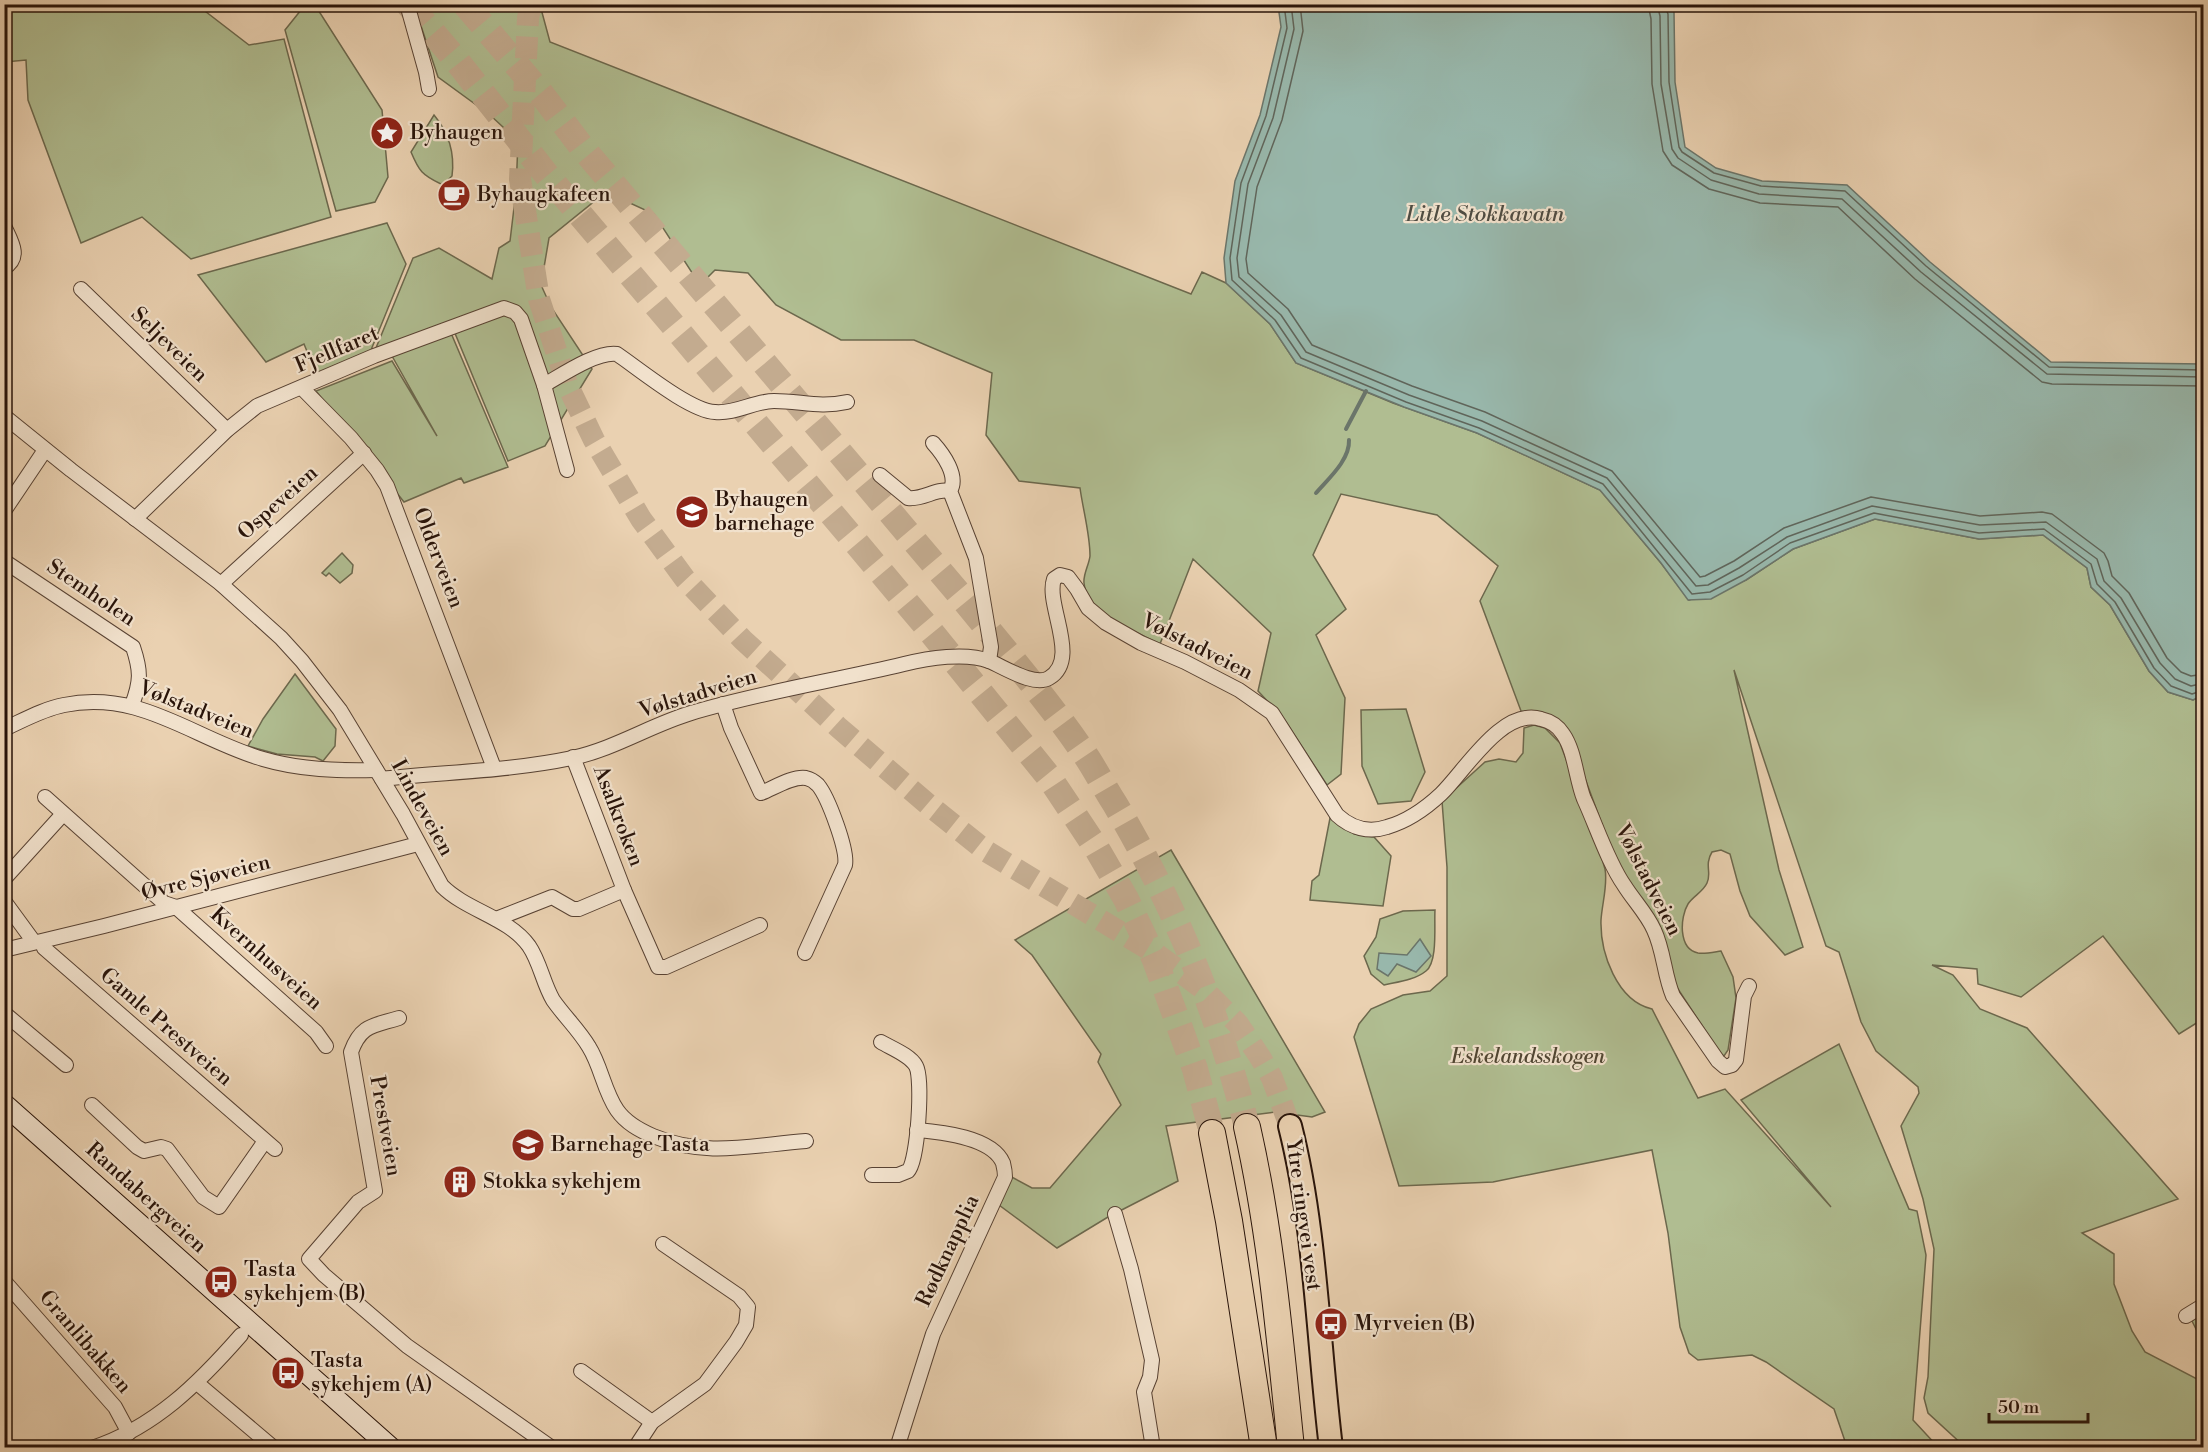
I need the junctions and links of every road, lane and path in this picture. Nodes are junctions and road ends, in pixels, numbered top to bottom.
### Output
1 (407, 4) edge
2 (429, 89) dead end
3 (4, 226) edge
4 (4, 268) edge
5 (81, 289) dead end
6 (544, 385) junction
7 (302, 388) junction
8 (847, 402) dead end
9 (4, 416) edge
10 (226, 430) junction
11 (933, 443) dead end
12 (45, 450) junction
13 (364, 453) junction
14 (567, 470) dead end
15 (880, 474) dead end
16 (950, 491) junction
17 (4, 511) edge
18 (135, 519) junction
19 (4, 561) edge
20 (221, 584) junction
21 (989, 661) junction
22 (723, 704) junction
23 (132, 705) junction
24 (4, 729) edge
25 (573, 757) junction
26 (494, 768) junction
27 (379, 775) junction
28 (45, 796) dead end
29 (63, 814) junction
30 (418, 844) junction
31 (4, 879) edge
32 (624, 890) junction
33 (4, 901) edge
34 (176, 907) junction
35 (496, 919) junction
36 (760, 925) dead end
37 (38, 942) junction
38 (4, 950) edge
39 (805, 953) dead end
40 (1749, 986) dead end
41 (4, 1013) edge
42 (399, 1018) dead end
43 (881, 1042) dead end
44 (326, 1046) dead end
45 (66, 1065) dead end
46 (4, 1104) edge
47 (92, 1105) dead end
48 (1290, 1126) tunnel mouth
49 (1248, 1127) tunnel mouth
50 (917, 1130) junction
51 (1212, 1132) tunnel mouth
52 (806, 1141) dead end
53 (872, 1175) dead end
54 (1114, 1214) dead end
55 (663, 1244) dead end
56 (4, 1281) edge
57 (2204, 1305) edge
58 (2186, 1316) dead end
59 (1280, 1330) junction
60 (241, 1335) dead end
61 (581, 1371) dead end
62 (1254, 1379) junction
63 (197, 1383) junction
64 (652, 1422) junction
65 (126, 1439) edge
66 (92, 1448) edge
67 (274, 1448) edge
68 (391, 1448) edge
69 (552, 1448) edge
70 (635, 1448) edge
71 (897, 1448) edge
72 (1153, 1448) edge
73 (1253, 1448) edge
74 (1264, 1448) edge
75 (1291, 1448) edge
76 (1305, 1448) edge
77 (1331, 1448) edge

1 - 2 street
3 - 4 street
5 - 10 street, Seljeveien
6 - 7 street, Fjellfaret
6 - 8 street
6 - 14 street, Fjellfaret
7 - 10 street, Fjellfaret
7 - 13 street, Olderveien
9 - 12 street, Lindeveien
10 - 18 street, Fjellfaret
11 - 16 street
12 - 17 street
12 - 18 street, Lindeveien
13 - 20 street, Ospeveien
13 - 26 street, Olderveien
15 - 16 street
16 - 21 street
18 - 20 street, Lindeveien
19 - 23 street, Stemholen
20 - 27 street, Lindeveien
21 - 22 street, Vølstadveien
21 - 40 street, Vølstadveien
22 - 25 street, Vølstadveien
22 - 39 street
23 - 24 street, Vølstadveien
23 - 27 street, Vølstadveien
25 - 26 street, Vølstadveien
25 - 32 street, Asalkroken
26 - 27 street, Vølstadveien
27 - 30 street, Lindeveien
28 - 29 street, Kvernhusveien
29 - 31 street
29 - 34 street, Kvernhusveien
30 - 34 street, Øvre Sjøveien
30 - 35 street, Lindeveien
32 - 35 street, Asalkroken
32 - 36 street, Asalkroken
33 - 37 street, Gamle Prestveien
34 - 37 street, Øvre Sjøveien
34 - 44 street, Kvernhusveien
35 - 52 street, Lindeveien
37 - 38 street, Øvre Sjøveien
37 - 47 street, Gamle Prestveien
41 - 45 street
42 - 69 street, Prestveien
43 - 50 street
46 - 68 main road, Randabergveien
48 - 77 main road, Ytre ringvei vest
49 - 59 highway
50 - 53 street
50 - 71 street, Rødknapplia
51 - 62 highway
54 - 72 street
55 - 64 street
56 - 65 street, Granlibakken
57 - 58 street
59 - 75 highway
59 - 76 highway
60 - 63 street
61 - 64 street
62 - 73 highway
62 - 74 highway
63 - 65 street
63 - 67 street
64 - 70 street
65 - 66 street

